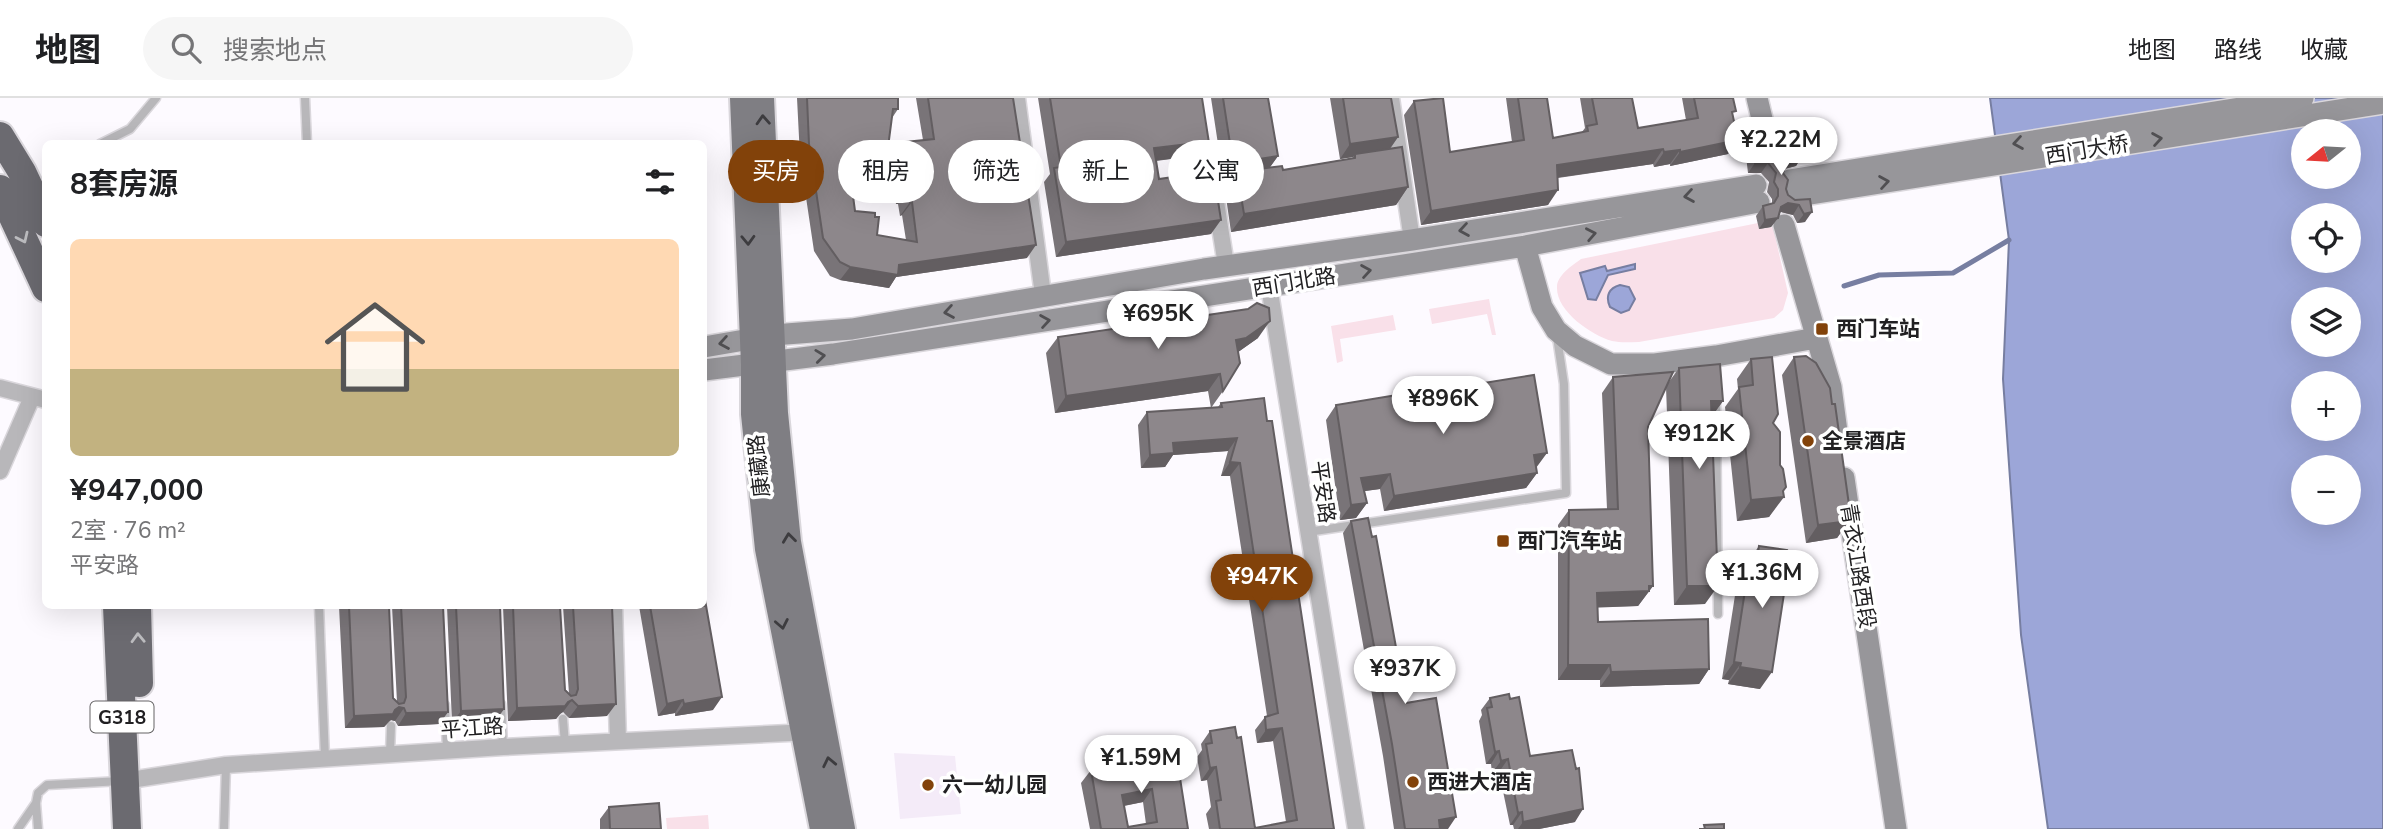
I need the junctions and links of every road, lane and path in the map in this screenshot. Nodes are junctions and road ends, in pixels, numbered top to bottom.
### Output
1 (156, 98) edge
2 (305, 98) edge
3 (742, 98) edge
4 (762, 98) edge
5 (1017, 98) edge
6 (1391, 98) edge
7 (1756, 98) edge
8 (2303, 98) edge
9 (2383, 103) edge
10 (0, 136) edge
11 (108, 140) edge
12 (307, 140) edge
13 (1770, 152) edge
14 (0, 189) edge
15 (1216, 203) edge
16 (42, 214) edge
17 (1784, 225) dead end
18 (1412, 240) junction
19 (1525, 246) junction
20 (1226, 265) junction
21 (42, 279) edge
22 (1269, 286) junction
23 (1043, 295) junction
24 (1556, 330) junction
25 (763, 336) junction
26 (1816, 338) junction
27 (707, 345) edge
28 (764, 362) junction
29 (707, 370) edge
30 (0, 388) edge
31 (1716, 397) edge
32 (39, 399) edge
33 (0, 471) edge
34 (1308, 533) junction
35 (117, 609) edge
36 (137, 609) edge
37 (319, 609) edge
38 (614, 609) edge
39 (1718, 614) dead end
40 (501, 695) edge
41 (444, 698) edge
42 (563, 719) edge
43 (391, 726) edge
44 (813, 731) junction
45 (618, 741) junction
46 (565, 744) junction
47 (503, 747) junction
48 (447, 751) junction
49 (390, 754) junction
50 (325, 758) junction
51 (226, 765) junction
52 (133, 780) junction
53 (36, 803) junction
54 (18, 829) edge
55 (38, 829) edge
56 (127, 829) edge
57 (146, 829) edge
58 (225, 829) edge
59 (822, 829) edge
60 (843, 829) edge
61 (1356, 829) edge
62 (1896, 829) edge

1 - 11 lane
2 - 12 lane
3 -> 25 main road, 康藏路
25 -> 4 main road, 康藏路
5 - 23 street
6 - 18 street
7 - 13 main road
8 -> 9 main road, 西门大桥
10 - 16 highway
14 -> 21 highway
15 - 20 street
17 - 26 main road, 青衣江路西段
19 -> 18 main road, 西门北路
18 - 20 main road, 西门北路
22 -> 19 main road, 西门北路
19 - 24 main road
20 - 23 main road, 西门北路
28 -> 22 main road, 西门北路
22 - 34 street, 平安路
23 -> 25 main road, 西门北路
24 - 26 main road
24 - 34 lane
25 -> 27 main road, 西门北路
25 - 28 main road, 康藏路
26 - 62 main road, 青衣江路西段
28 - 29 main road, 西门北路
28 - 44 main road, 康藏路
30 - 32 street
31 - 39 lane
32 - 33 street
34 - 61 street, 平安路
35 - 52 highway, G318
52 -> 36 highway, G318
37 - 50 lane
38 - 45 street
40 - 47 lane
41 - 48 lane
42 - 46 lane
43 - 49 lane
44 - 45 street, 平江路
44 - 59 main road, 康藏路
60 -> 44 main road, 康藏路
45 - 46 street, 平江路
46 - 47 street, 平江路
47 - 48 street, 平江路
48 - 49 street, 平江路
49 - 50 street, 平江路
50 - 51 street, 平江路
51 - 52 street, 平江路
51 - 58 lane
52 - 53 lane
52 - 56 highway, G318
52 - 57 highway, G318
53 - 54 lane
53 - 55 lane

